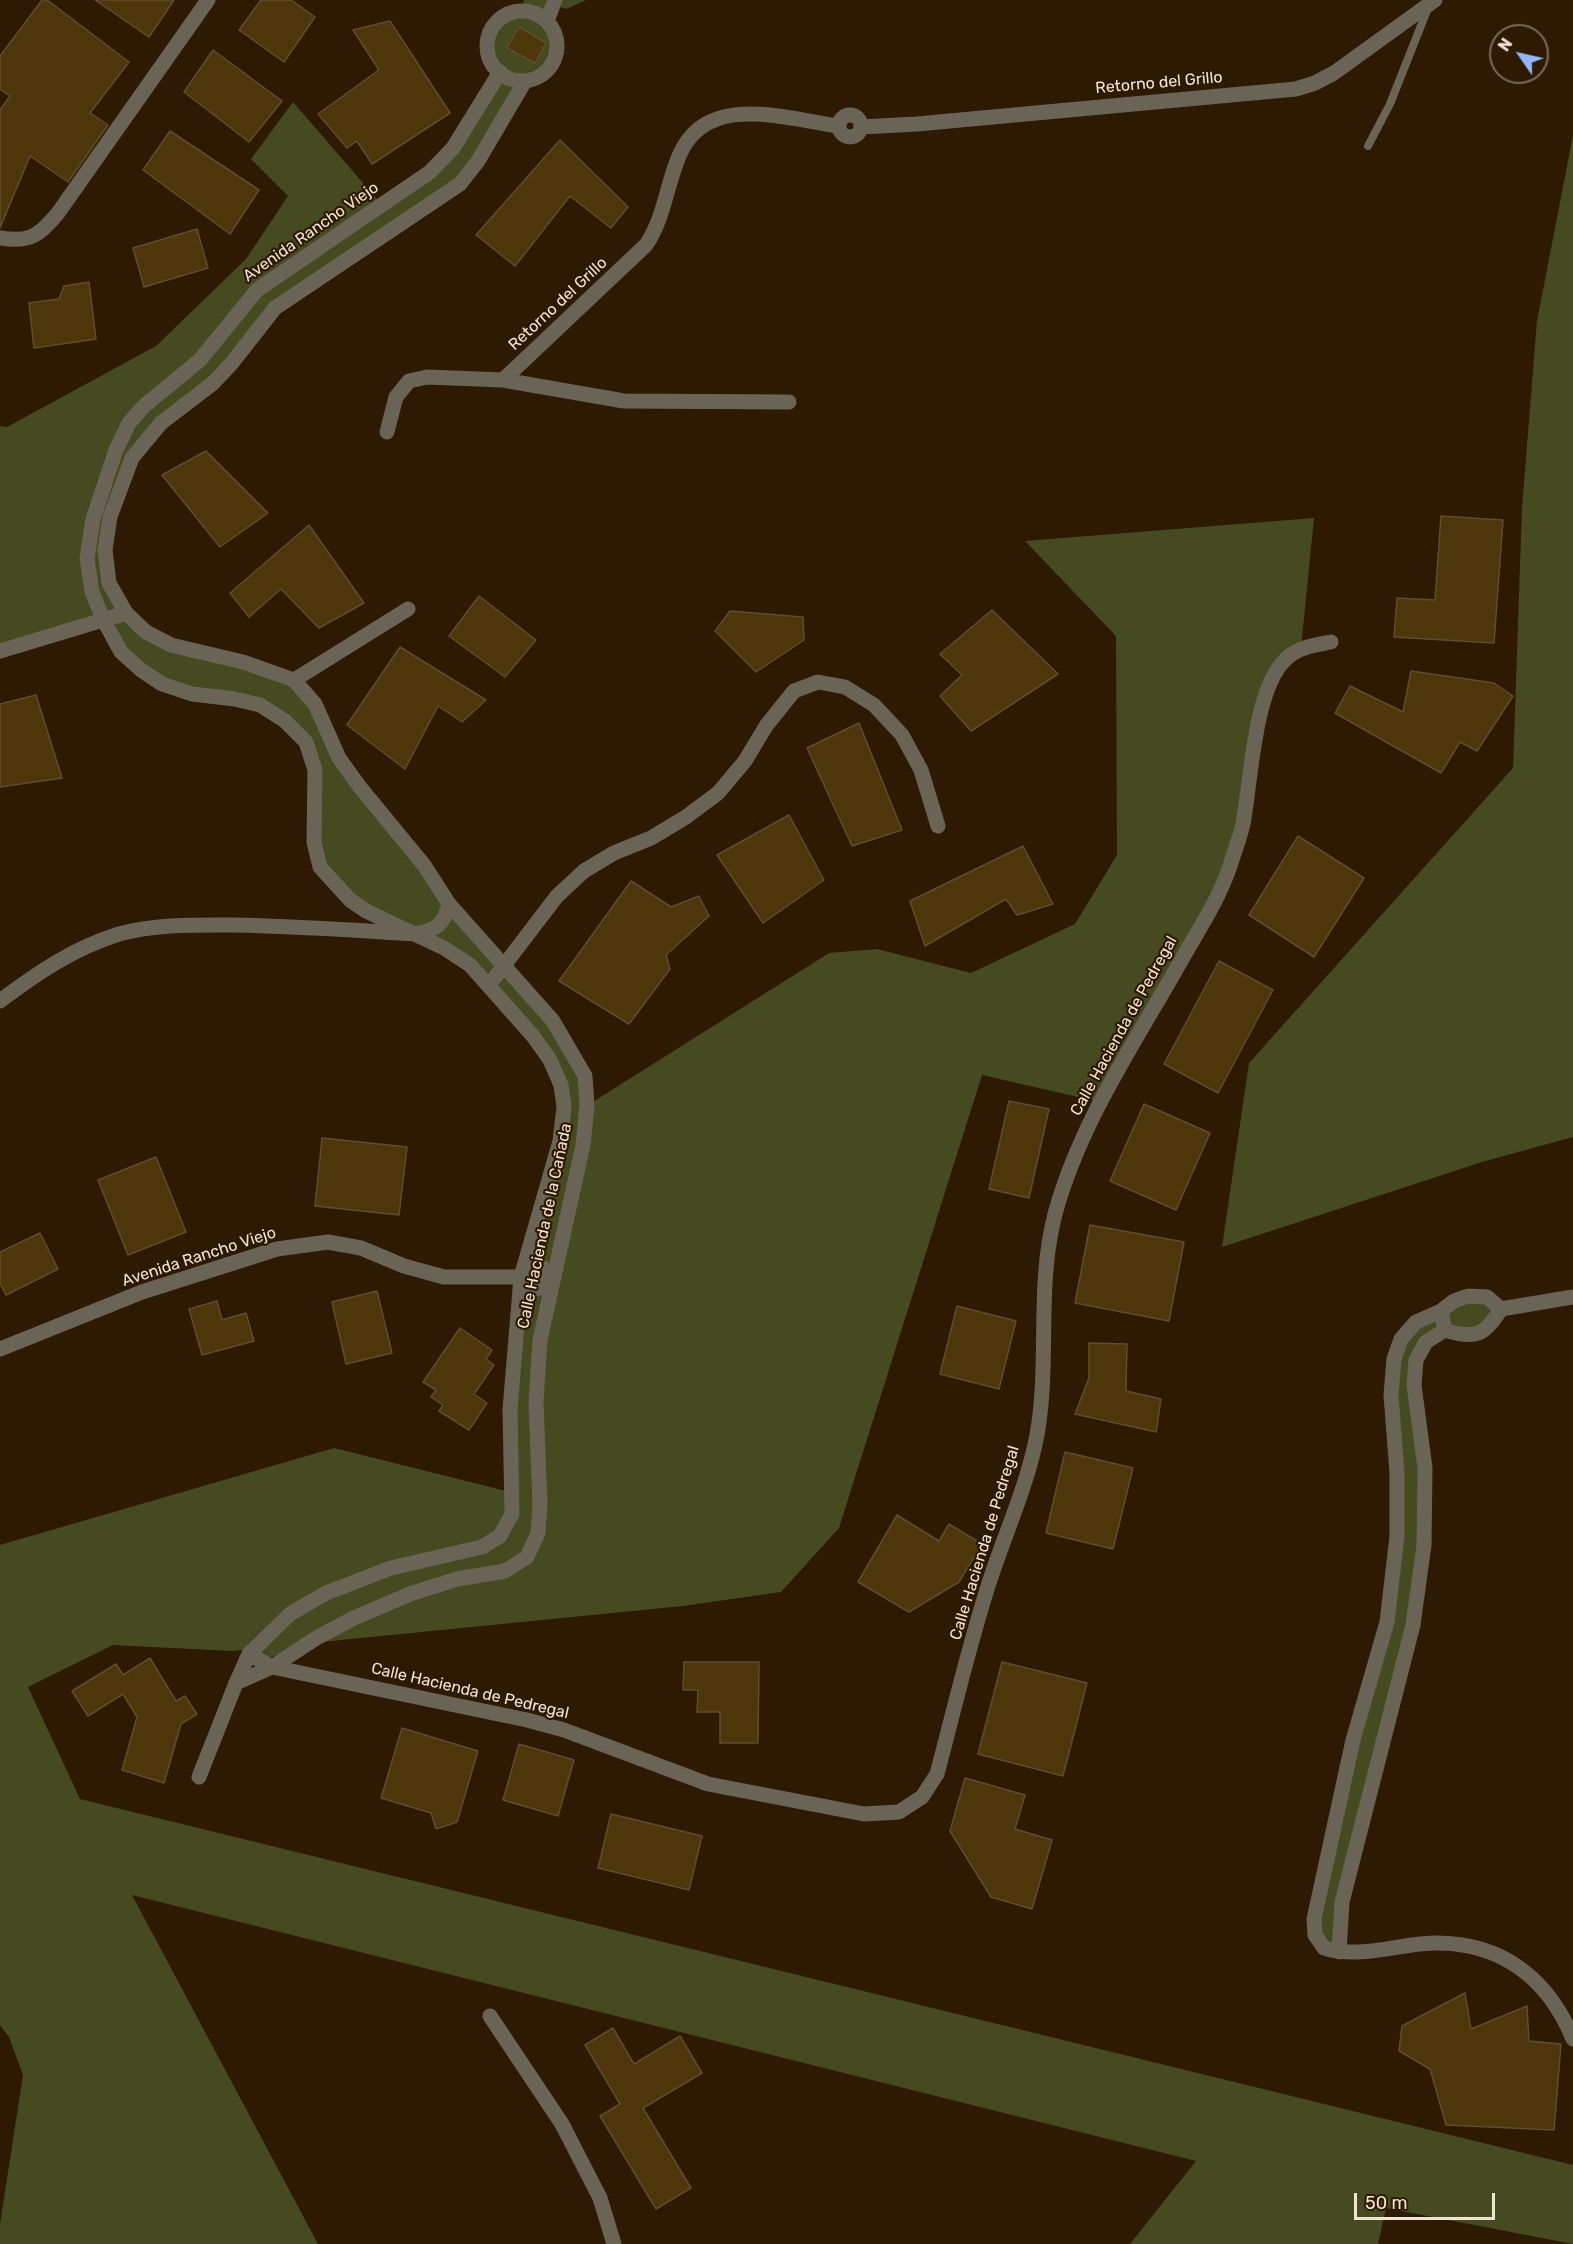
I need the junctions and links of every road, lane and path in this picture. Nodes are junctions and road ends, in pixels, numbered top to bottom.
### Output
1 (208, 0) edge
2 (555, 0) edge
3 (1432, 2) edge
4 (522, 6) edge
5 (547, 21) junction
6 (500, 72) junction
7 (525, 81) junction
8 (1368, 146) dead end
9 (0, 238) edge
10 (302, 261) junction
11 (315, 279) junction
12 (503, 380) junction
13 (789, 402) dead end
14 (387, 432) dead end
15 (408, 609) dead end
16 (126, 613) junction
17 (104, 621) junction
18 (1331, 642) dead end
19 (0, 651) edge
20 (121, 652) joint
21 (294, 680) junction
22 (938, 826) dead end
23 (449, 904) junction
24 (415, 934) junction
25 (503, 966) junction
26 (489, 985) junction
27 (0, 1001) edge
28 (521, 1277) junction
29 (553, 1277) junction
30 (1573, 1297) edge
31 (1501, 1309) junction
32 (1442, 1311) junction
33 (1445, 1330) junction
34 (0, 1349) edge
35 (249, 1654) junction
36 (272, 1667) junction
37 (236, 1683) junction
38 (199, 1777) dead end
39 (1339, 1952) junction
40 (490, 2016) dead end
41 (1573, 2038) edge
42 (614, 2244) edge

1 - 9 street
2 - 5 street
3 - 8 lane
3 - 12 street, Retorno del Grillo
4 - 5 street
4 - 6 street
5 - 7 street
6 - 7 street
6 - 10 street, Avenida Rancho Viejo
7 - 11 street
10 - 11 street
10 - 17 street, Avenida Rancho Viejo
11 - 16 street, Calle Hacienda de la Cañada
12 - 13 street
12 - 14 street
15 - 21 street
16 - 17 street
16 - 21 street, Calle Hacienda de la Cañada
17 - 19 street
17 - 20 street, Avenida Rancho Viejo
18 - 36 street, Calle Hacienda de Pedregal
20 - 24 street, Calle Hacienda de la Cañada
21 - 23 street, Calle Hacienda de la Cañada
22 - 25 street
23 - 24 street
23 - 25 street, Calle Hacienda de la Cañada
24 - 26 street, Calle Hacienda de la Cañada
24 - 27 street, Calle Hacienda de la Cañada
25 - 26 street
25 - 29 street, Calle Hacienda de la Cañada
26 - 28 street, Calle Hacienda de la Cañada
28 - 29 street, Avenida Rancho Viejo
28 - 34 street, Avenida Rancho Viejo
28 - 35 street, Calle Hacienda de la Cañada
29 - 36 street, Calle Hacienda de la Cañada
30 - 31 street
31 - 32 street
31 - 33 street
32 - 33 street
32 - 39 street
33 - 39 street
35 - 36 street, Calle Hacienda de Pedregal
35 - 37 street, Calle Hacienda de la Cañada
36 - 37 street, Calle Hacienda de la Cañada
37 - 38 street, Calle Hacienda de la Cañada
39 - 41 street
40 - 42 street

